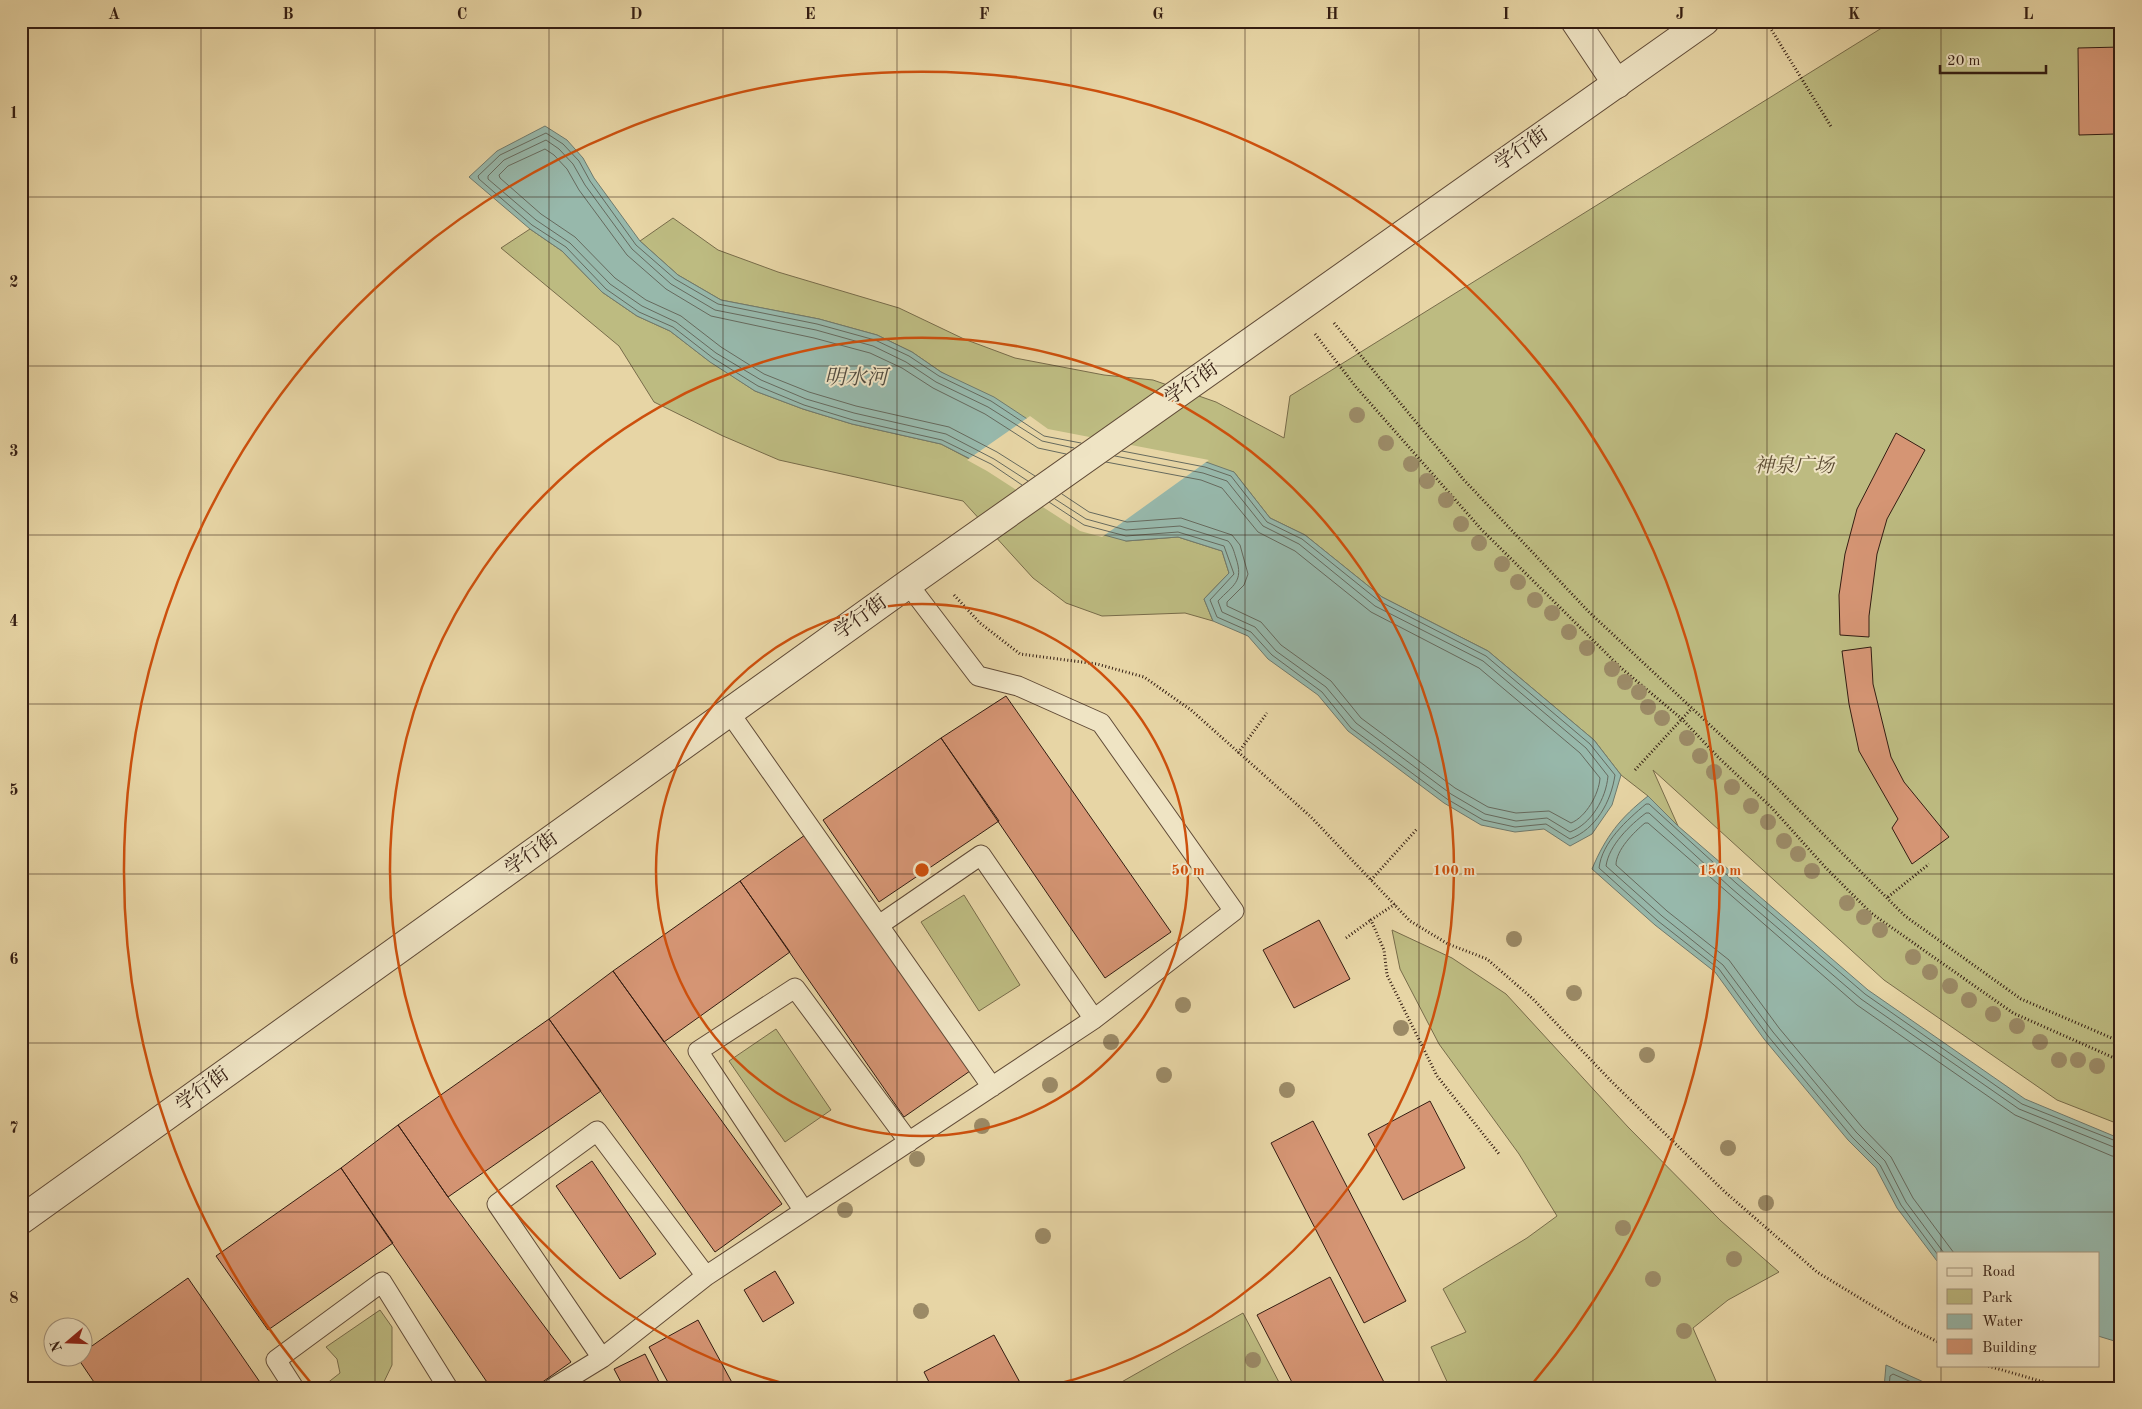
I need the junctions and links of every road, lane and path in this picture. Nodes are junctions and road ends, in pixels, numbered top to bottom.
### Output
1 (1575, 21) edge
2 (1705, 21) edge
3 (1766, 21) edge
4 (1617, 84) junction
5 (1832, 128) dead end
6 (1305, 304) junction
7 (930, 568) junction
8 (908, 584) junction
9 (1692, 708) junction
10 (729, 712) junction
11 (1267, 713) dead end
12 (1682, 719) junction
13 (1238, 753) junction
14 (1635, 770) dead end
15 (1417, 829) dead end
16 (1929, 864) dead end
17 (1371, 880) junction
18 (1888, 897) junction
19 (1395, 904) junction
20 (1371, 920) junction
21 (879, 925) junction
22 (1346, 938) dead end
23 (1094, 1019) junction
24 (2121, 1042) edge
25 (2121, 1062) edge
26 (992, 1087) junction
27 (908, 1142) junction
28 (1500, 1154) dead end
29 (804, 1211) junction
30 (21, 1220) edge
31 (706, 1276) junction
32 (1937, 1342) edge
33 (602, 1358) junction
34 (1988, 1366) edge
35 (562, 1385) edge
36 (294, 1388) edge
37 (448, 1388) edge
38 (2064, 1388) edge

1 - 4 street
2 - 4 street, 学行街
3 - 5 path
4 - 6 street, 学行街
6 - 7 street, 学行街
6 - 9 path
6 - 12 path
7 - 8 street, 学行街
7 - 13 path
8 - 10 street, 学行街
8 - 23 lane
9 - 12 path
9 - 18 path
10 - 21 lane
10 - 30 street, 学行街
11 - 13 path
12 - 14 path
12 - 25 path
13 - 17 path
15 - 17 path
16 - 18 path
17 - 19 path
18 - 24 path
19 - 20 path
19 - 32 path
20 - 22 path
20 - 28 path
21 - 23 lane
21 - 26 lane
23 - 26 lane
26 - 27 lane
27 - 29 lane
27 - 29 lane
29 - 31 lane
31 - 33 lane
31 - 33 lane
33 - 35 lane
34 - 38 path
36 - 37 lane

